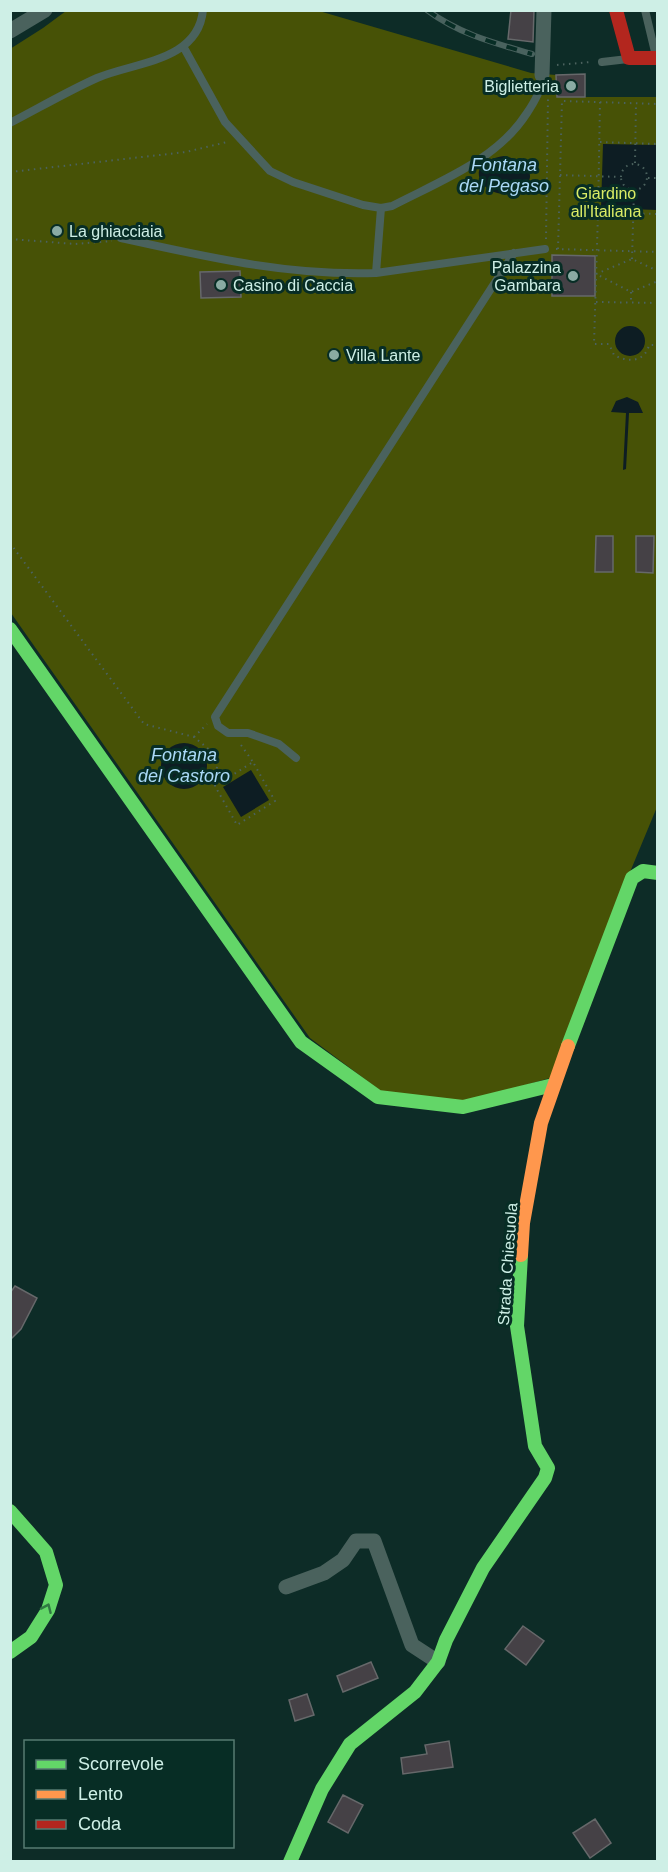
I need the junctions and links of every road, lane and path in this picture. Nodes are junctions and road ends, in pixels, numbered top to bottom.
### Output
1 (45, 10) edge
2 (203, 10) edge
3 (544, 10) edge
4 (616, 10) edge
5 (645, 10) edge
6 (10, 31) edge
7 (183, 46) junction
8 (627, 53) junction
9 (657, 58) edge
10 (602, 62) joint
11 (557, 64) dead end
12 (541, 82) junction
13 (600, 102) junction
14 (636, 103) junction
15 (657, 104) edge
16 (10, 123) edge
17 (240, 138) junction
18 (600, 142) junction
19 (635, 143) junction
20 (657, 144) edge
21 (635, 164) junction
22 (10, 172) edge
23 (560, 175) junction
24 (599, 176) junction
25 (621, 177) junction
26 (648, 178) junction
27 (657, 178) edge
28 (634, 190) junction
29 (381, 208) junction
30 (598, 213) junction
31 (633, 214) junction
32 (657, 214) edge
33 (121, 238) joint
34 (10, 239) edge
35 (546, 249) junction
36 (558, 249) junction
37 (596, 250) junction
38 (632, 252) junction
39 (657, 252) edge
40 (514, 253) junction
41 (632, 259) junction
42 (657, 271) edge
43 (376, 273) junction
44 (596, 274) junction
45 (657, 281) edge
46 (631, 292) junction
47 (596, 302) junction
48 (631, 303) junction
49 (657, 303) edge
50 (657, 345) edge
51 (657, 524) edge
52 (10, 543) edge
53 (657, 547) edge
54 (657, 570) edge
55 (10, 629) edge
56 (214, 717) junction
57 (228, 733) junction
58 (194, 737) junction
59 (296, 758) dead end
60 (253, 762) junction
61 (215, 786) junction
62 (657, 873) edge
63 (553, 1085) junction
64 (10, 1511) edge
65 (286, 1587) dead end
66 (10, 1652) edge
67 (438, 1662) junction
68 (290, 1862) edge

1 - 6 street
2 - 7 lane
3 - 12 street
4 - 8 street
5 - 9 lane
7 - 16 lane
7 - 17 lane
8 - 9 street
8 - 10 lane
10 - 11 path
12 - 29 lane
12 - 35 path
13 - 14 path
13 - 18 path
13 - 23 path
14 - 15 path
14 - 19 path
17 - 22 path
17 - 29 lane
18 - 19 path
18 - 24 path
19 - 20 path
19 - 21 path
21 - 25 path
21 - 26 path
23 - 24 path
23 - 36 path
24 - 25 path
24 - 30 path
25 - 28 path
26 - 27 path
26 - 28 path
28 - 31 path
29 - 43 lane
30 - 31 path
30 - 37 path
31 - 32 path
31 - 38 path
33 - 34 path
33 - 43 lane
35 - 36 path
35 - 40 lane
36 - 37 path
37 - 38 path
37 - 44 path
38 - 39 path
38 - 41 path
40 - 43 lane
40 - 56 lane
41 - 42 path
41 - 44 path
44 - 46 path
44 - 47 path
45 - 46 path
46 - 48 path
47 - 48 path
47 - 50 path
48 - 49 path
51 - 53 path
52 - 58 path
53 - 54 path
55 - 63 street
56 - 57 lane
56 - 58 path
57 - 59 lane
57 - 60 path
58 - 61 path
60 - 61 path
60 - 61 path
62 - 63 street, Strada Chiesuola
63 - 67 street, Strada Chiesuola
66 -> 64 street
65 - 67 street
67 - 68 street, Strada Chiesuola

